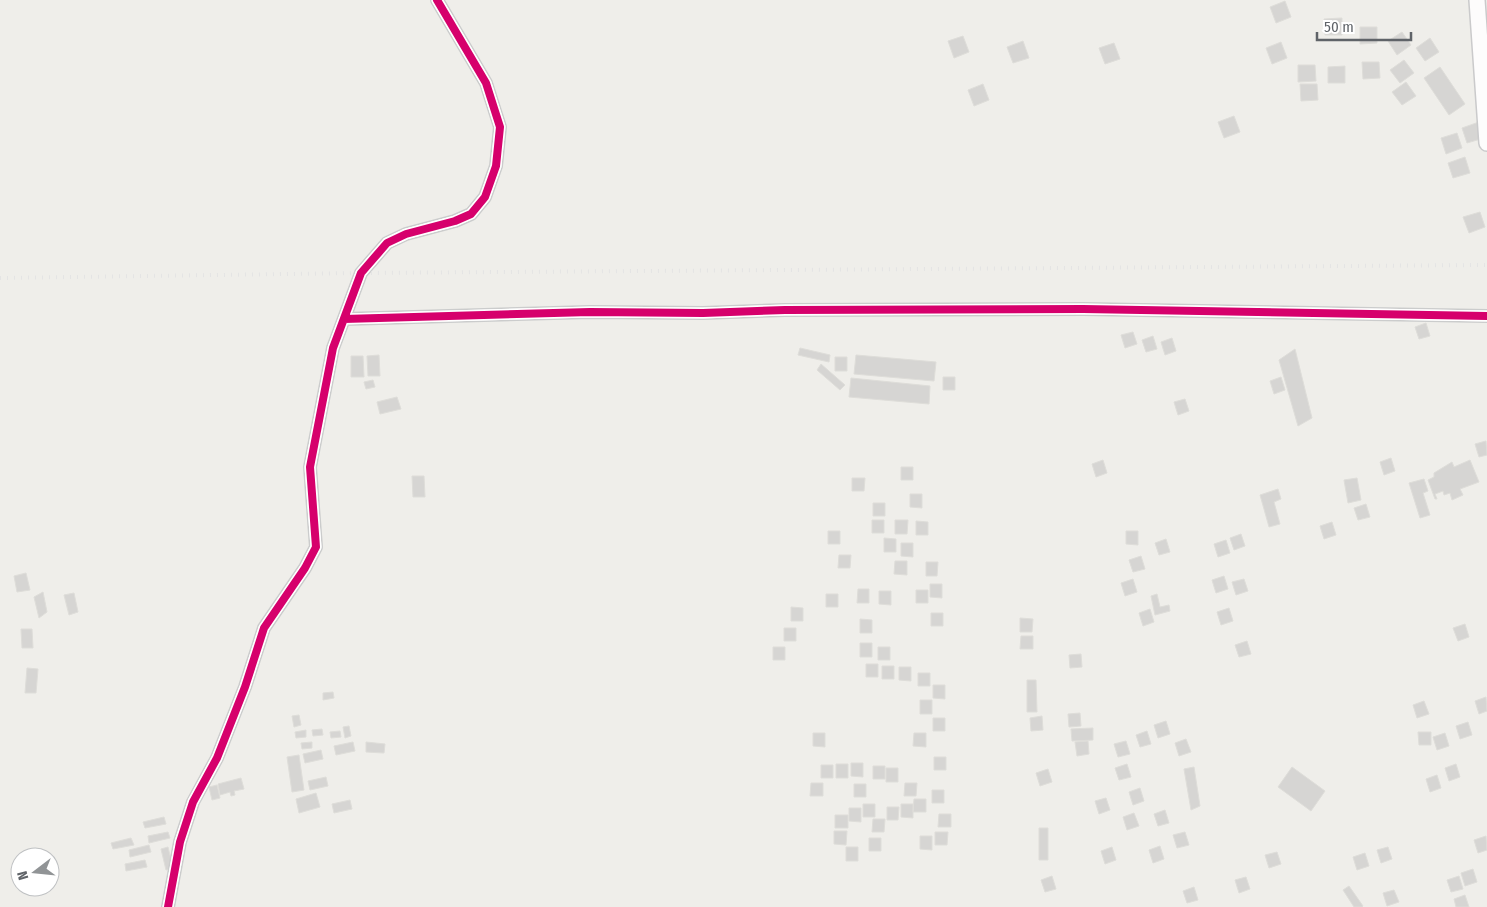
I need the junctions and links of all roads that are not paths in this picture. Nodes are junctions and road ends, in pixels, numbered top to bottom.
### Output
1 (437, 0) edge
2 (1477, 0) edge
3 (1487, 144) edge
4 (1487, 316) edge
5 (344, 319) junction
6 (168, 907) edge

1 - 5 street
2 - 3 street
4 - 5 street
5 - 6 street

